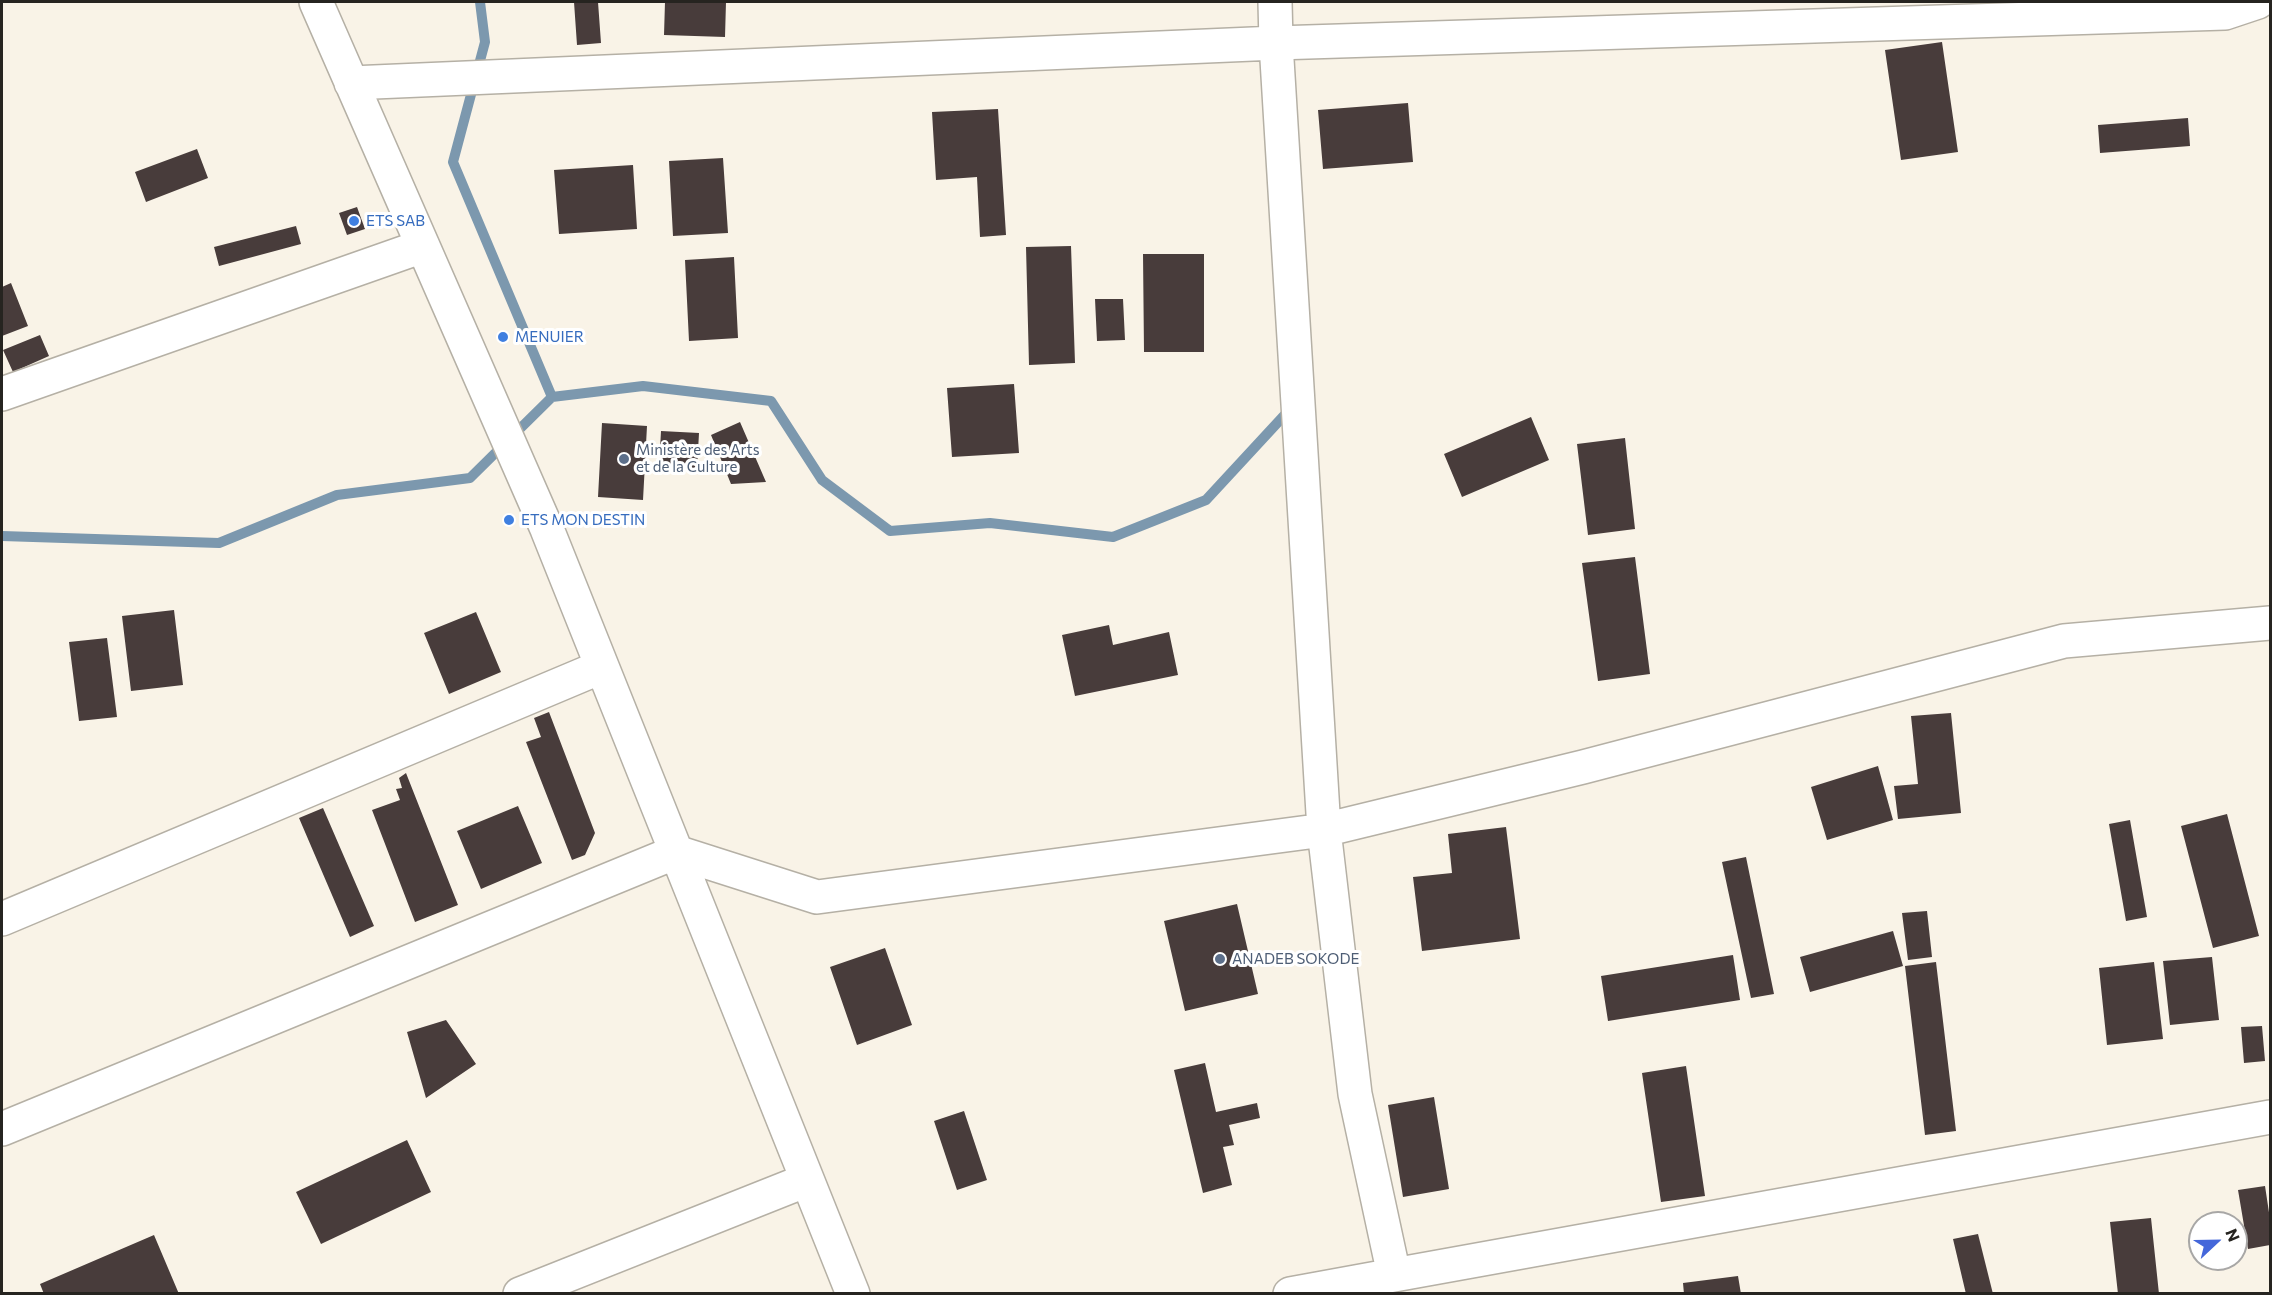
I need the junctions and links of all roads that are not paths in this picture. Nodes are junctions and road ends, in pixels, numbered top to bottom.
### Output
1 (316, 2) edge
2 (1275, 2) edge
3 (2258, 2) edge
4 (1862, 13) edge
5 (1276, 43) junction
6 (351, 83) junction
7 (423, 246) junction
8 (2, 394) edge
9 (2271, 623) edge
10 (601, 667) junction
11 (1324, 830) junction
12 (676, 852) junction
13 (2, 919) edge
14 (2271, 1118) edge
15 (2, 1129) edge
16 (807, 1180) junction
17 (1394, 1275) junction
18 (520, 1293) edge
19 (853, 1293) edge
20 (1290, 1293) edge

1 - 6 street
2 - 5 street
3 - 4 street
4 - 5 street
5 - 6 street
5 - 11 street
6 - 7 street
7 - 8 street
7 - 10 street
9 - 11 street
10 - 12 street
10 - 13 street
11 - 12 street
11 - 17 street
12 - 15 street
12 - 16 street
14 - 17 street
16 - 18 street
16 - 19 street
17 - 20 street

